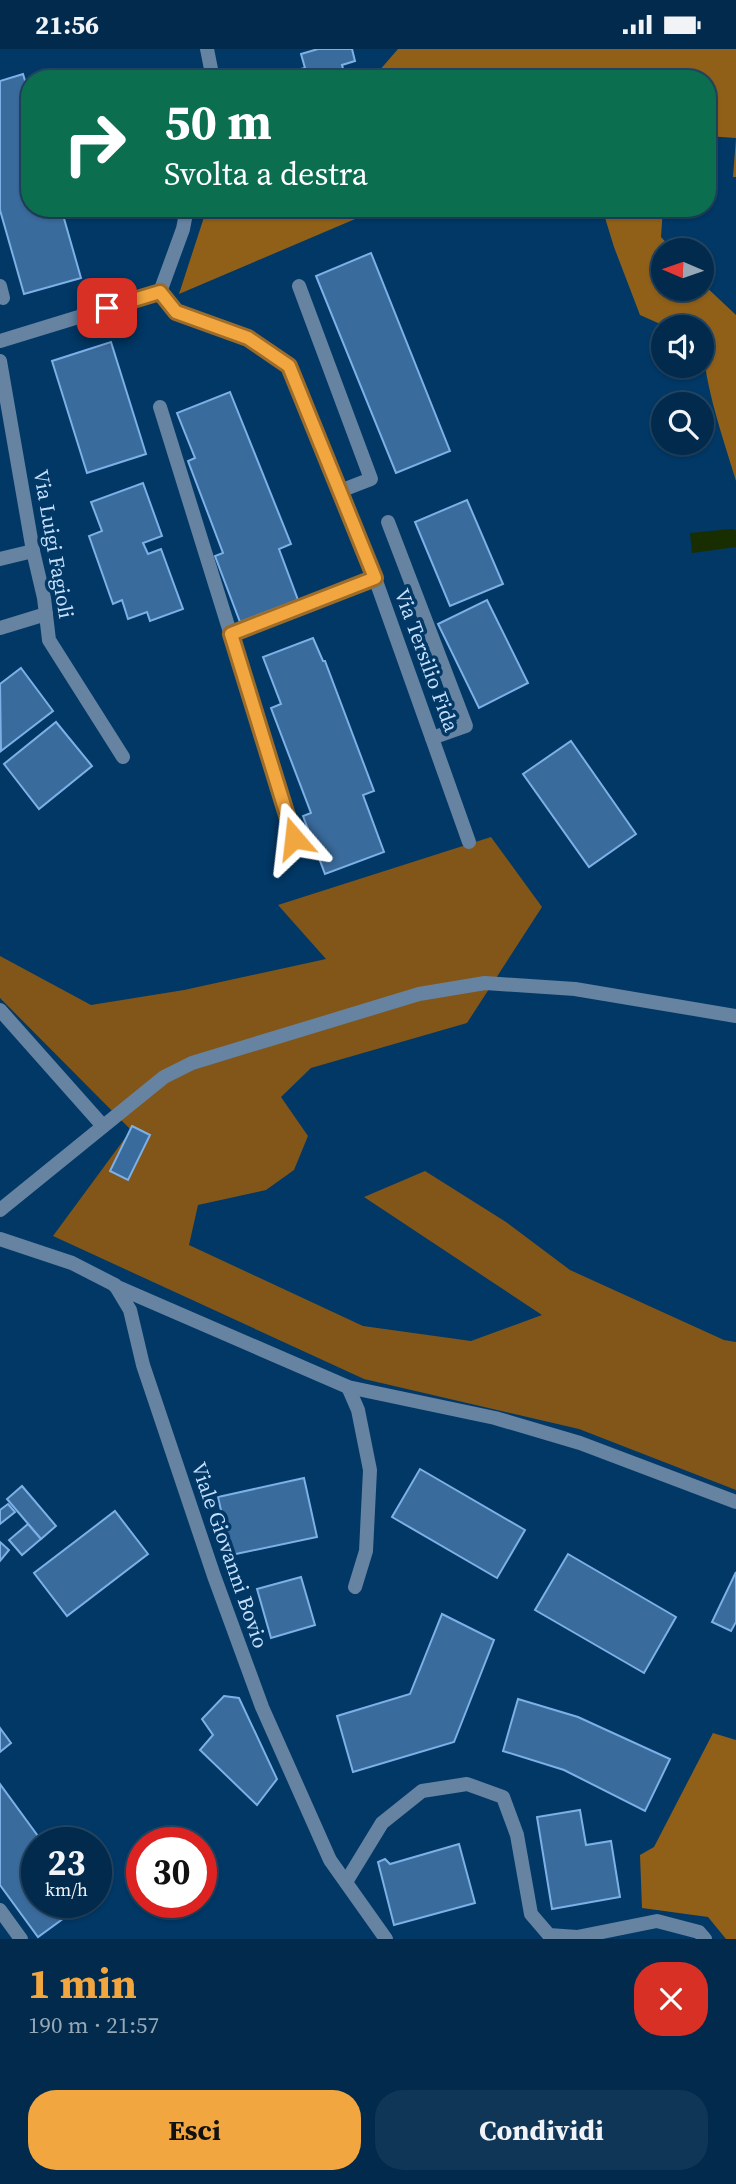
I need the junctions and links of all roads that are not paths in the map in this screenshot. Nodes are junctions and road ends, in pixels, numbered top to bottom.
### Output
1 (207, 49) edge
2 (211, 70) edge
3 (185, 217) edge
4 (299, 286) dead end
5 (160, 292) junction
6 (0, 341) edge
7 (0, 361) edge
8 (160, 407) dead end
9 (340, 491) junction
10 (388, 522) dead end
11 (33, 551) junction
12 (0, 559) edge
13 (375, 578) junction
14 (46, 614) junction
15 (0, 628) edge
16 (231, 634) junction
17 (432, 738) junction
18 (123, 757) dead end
19 (294, 838) dead end
20 (469, 842) dead end
21 (0, 1010) edge
22 (736, 1016) edge
23 (103, 1126) junction
24 (0, 1210) edge
25 (0, 1239) edge
26 (115, 1285) junction
27 (348, 1387) junction
28 (736, 1502) edge
29 (355, 1587) dead end
30 (346, 1882) junction
31 (0, 1910) edge
32 (21, 1939) edge
33 (386, 1939) edge
34 (705, 1939) edge

1 - 2 street
3 - 5 street
4 - 9 street
5 - 6 street
5 - 9 street, Via Tersilio Fida
7 - 11 street, Via Luigi Fagioli
8 - 16 street
9 - 13 street, Via Tersilio Fida
10 - 17 street
11 - 12 street
11 - 14 street, Via Luigi Fagioli
13 - 16 street
13 - 17 street, Via Tersilio Fida
14 - 15 street
14 - 18 street, Via Luigi Fagioli
16 - 19 street
17 - 20 street, Via Tersilio Fida
21 - 23 street
22 - 23 street
23 - 24 street
25 - 26 street
26 - 27 street
26 - 30 street, Viale Giovanni Bovio
27 - 28 street
27 - 29 street
30 - 33 street, Viale Giovanni Bovio
30 - 34 street
31 - 32 street

